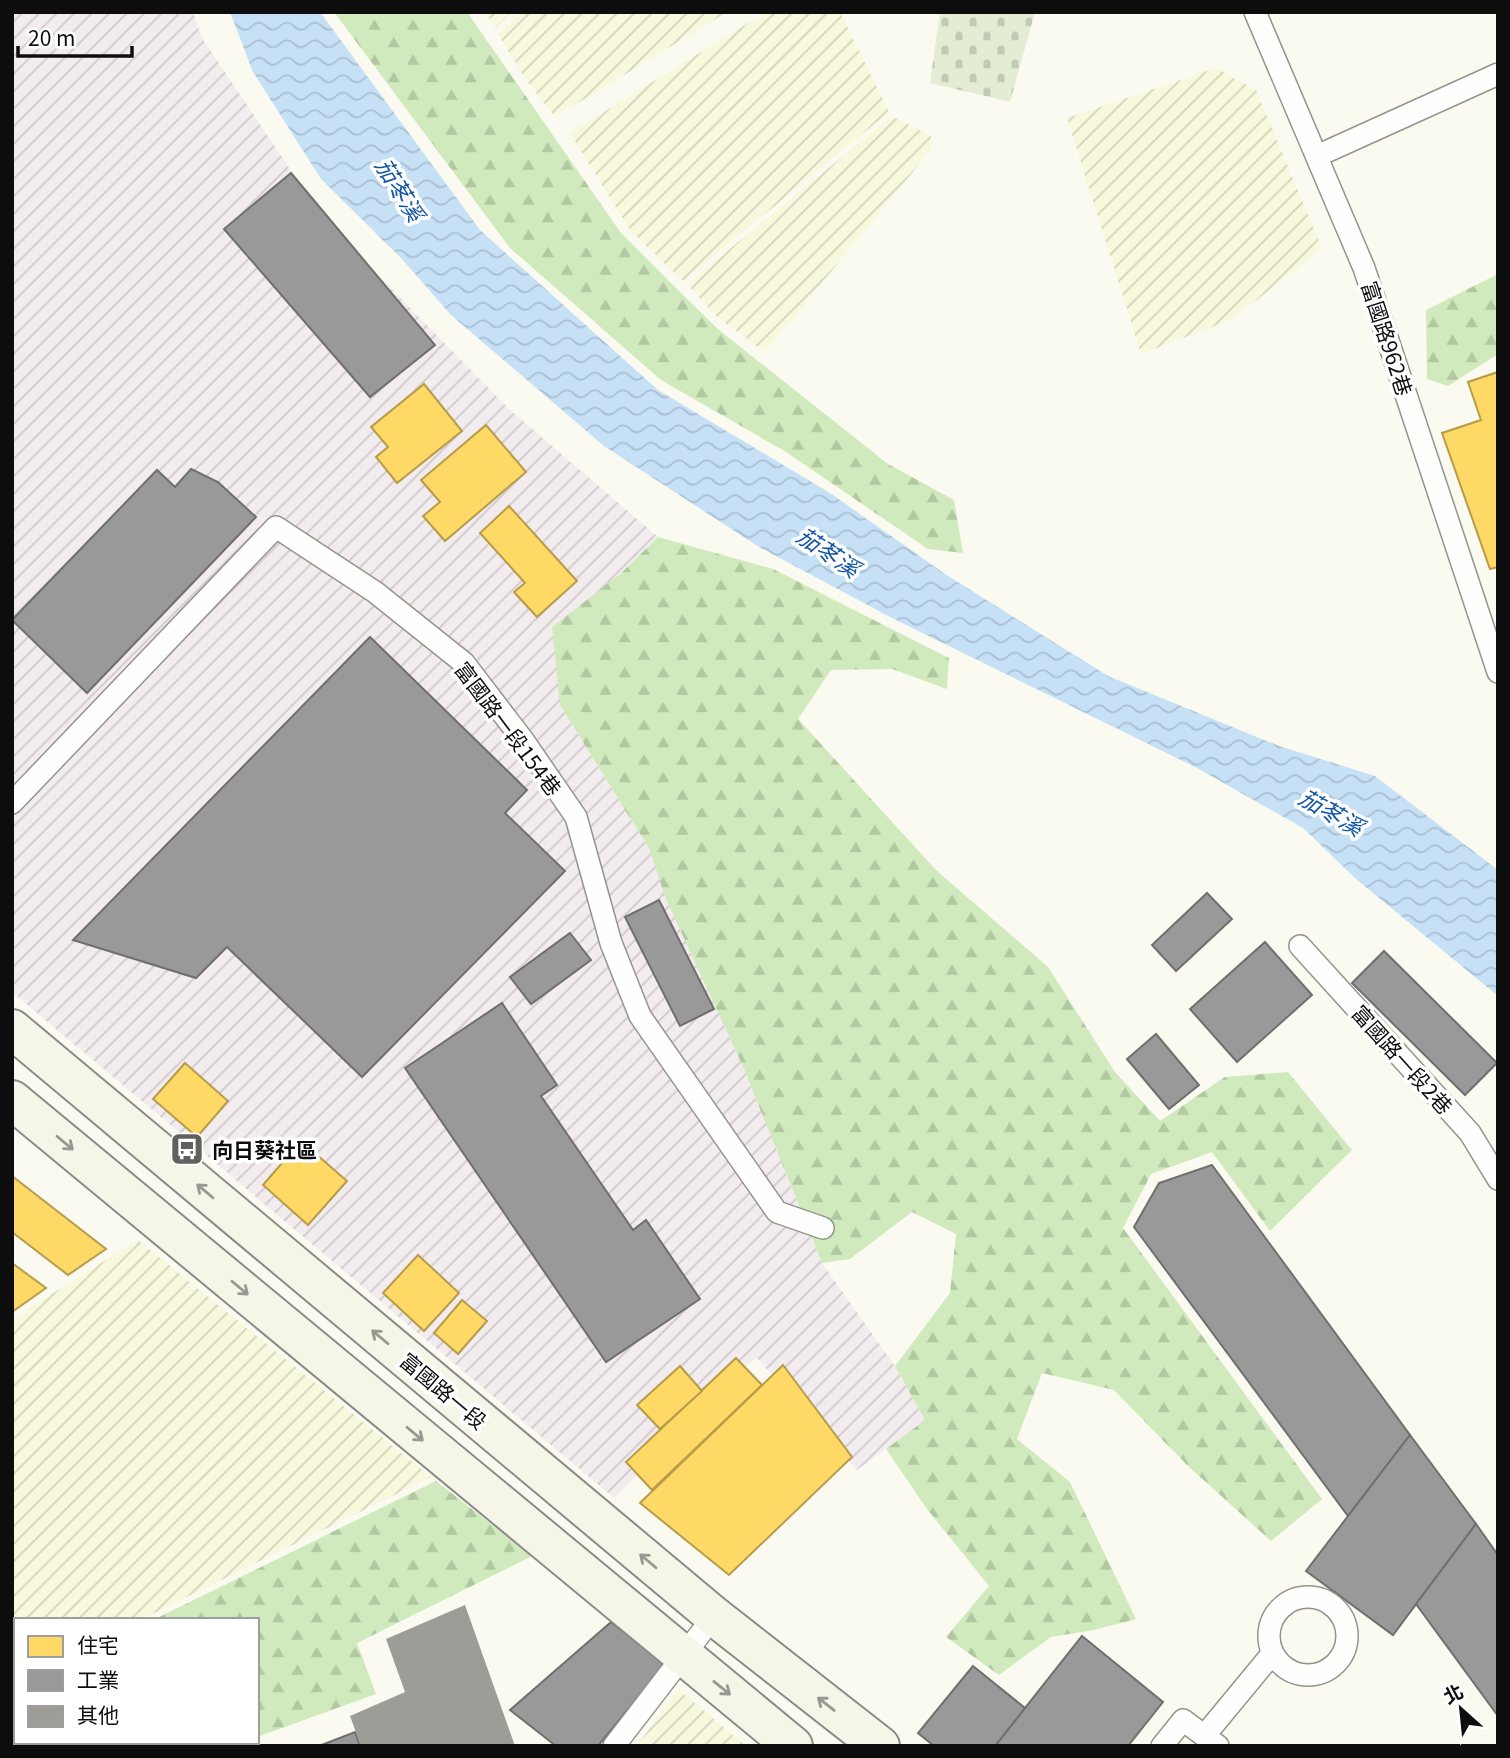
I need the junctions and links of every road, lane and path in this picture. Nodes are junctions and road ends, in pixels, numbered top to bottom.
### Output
1 (1255, 12) edge
2 (1498, 74) edge
3 (1317, 156) junction
4 (1498, 672) edge
5 (12, 803) edge
6 (1300, 946) dead end
7 (12, 1029) edge
8 (12, 1100) edge
9 (1498, 1179) edge
10 (823, 1228) dead end
11 (714, 1616) junction
12 (1272, 1654) dead end
13 (682, 1655) junction
14 (1212, 1741) edge
15 (614, 1746) edge
16 (793, 1746) edge
17 (880, 1746) edge
18 (1162, 1746) edge

1 - 3 lane, 富國路962巷
2 - 3 lane
3 - 4 lane, 富國路962巷
5 - 10 lane, 富國路一段154巷
6 - 9 lane, 富國路一段2巷
11 -> 7 street, 富國路一段
8 -> 13 street
11 - 13 lane
17 -> 11 street, 富國路一段
12 - 14 lane
13 - 15 lane
13 -> 16 street
14 - 18 lane

